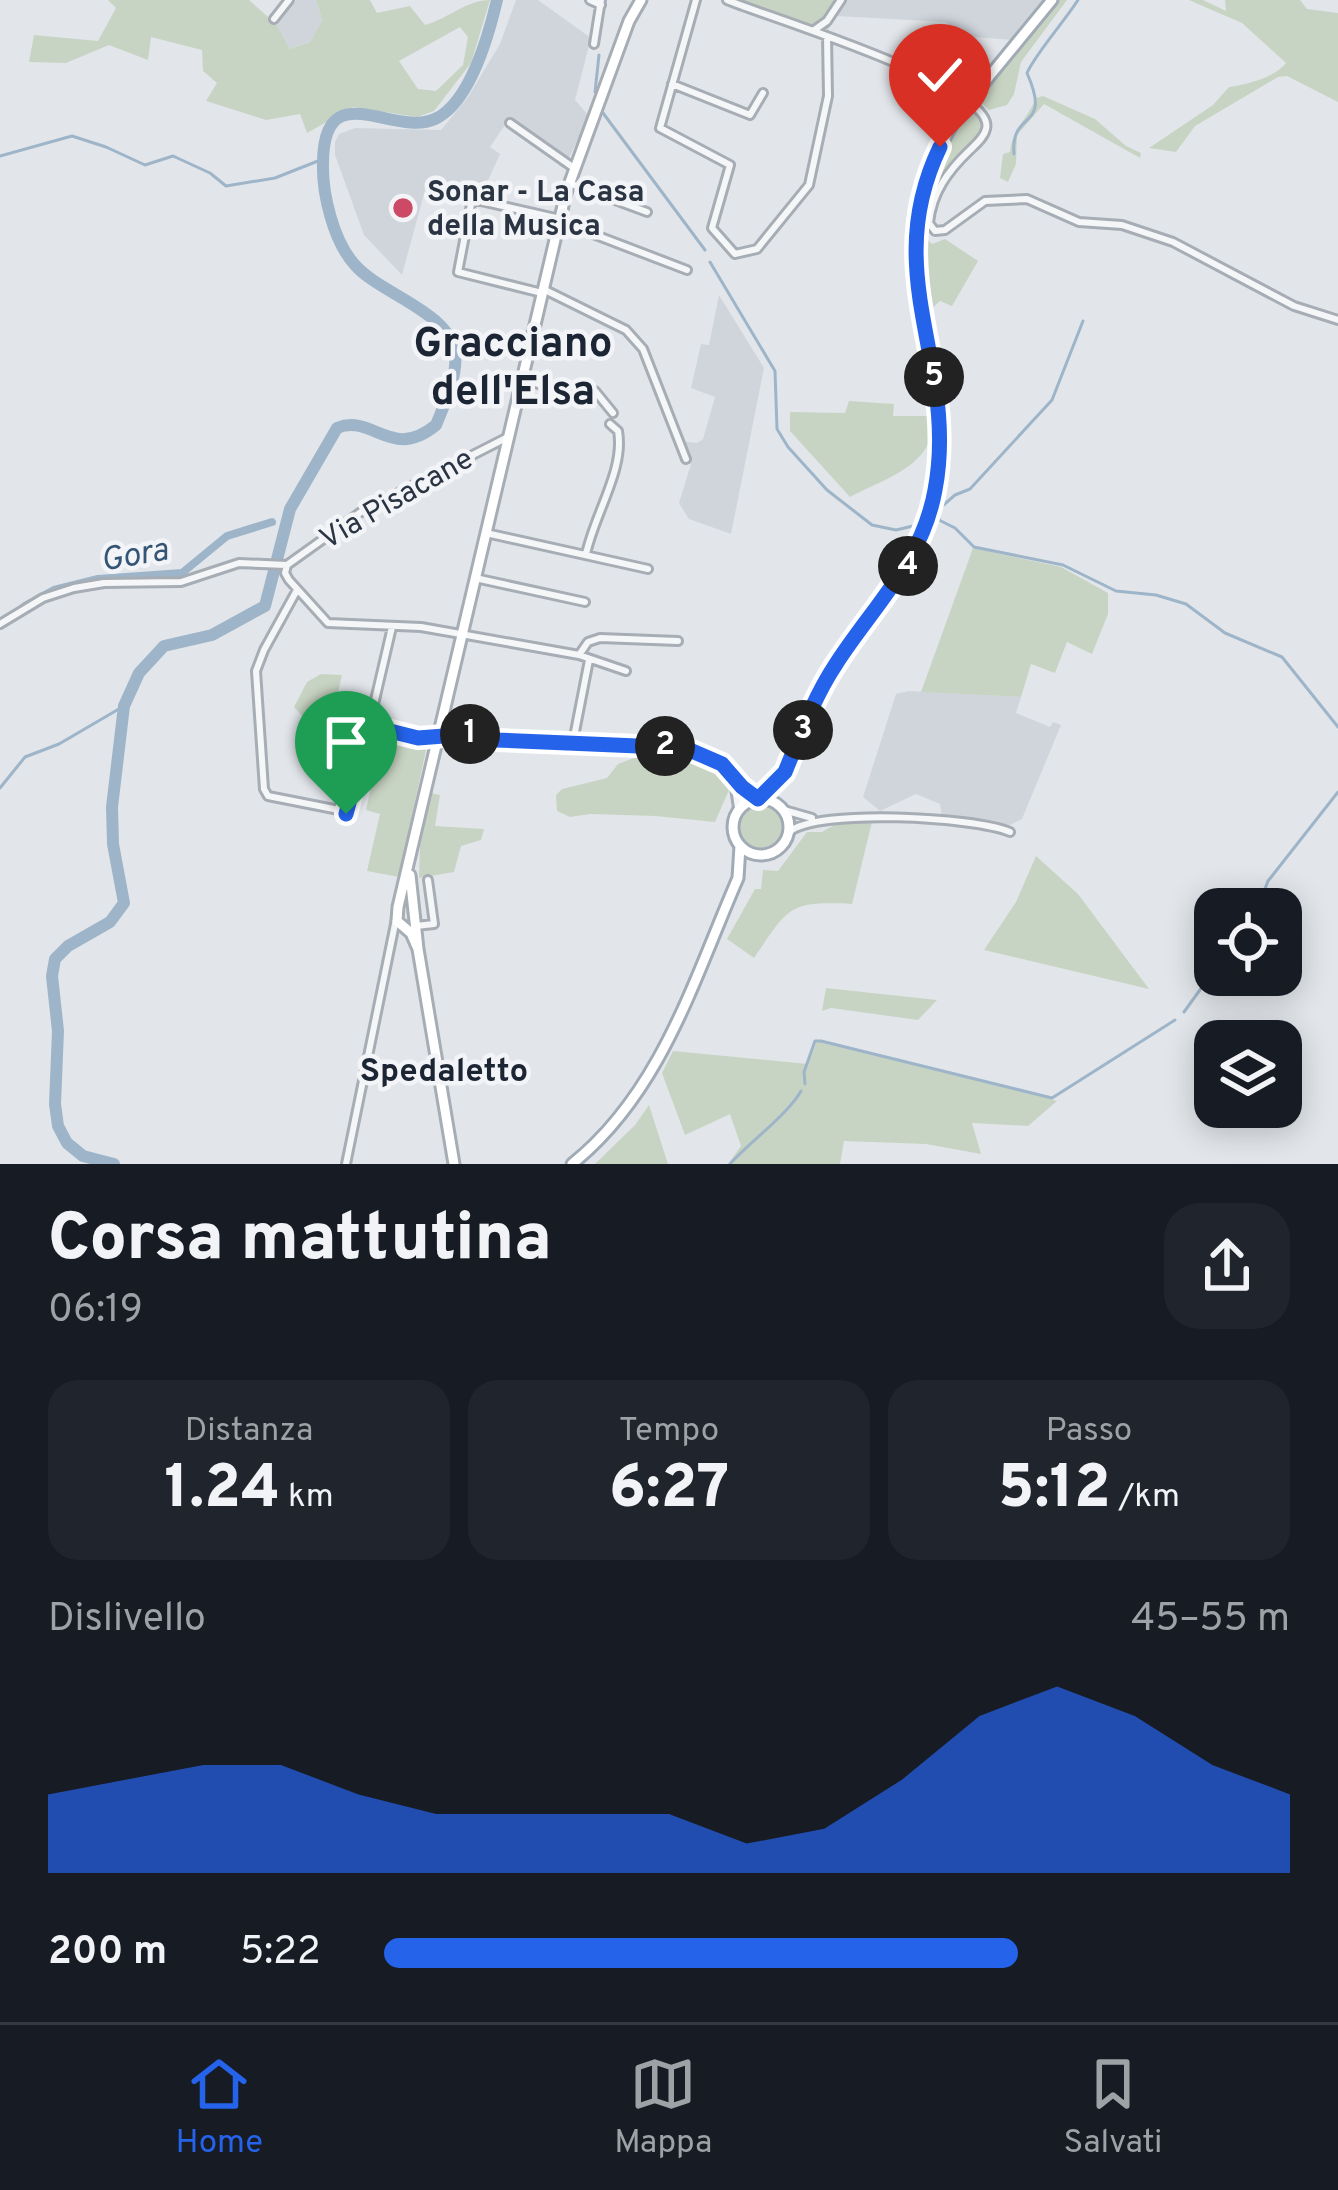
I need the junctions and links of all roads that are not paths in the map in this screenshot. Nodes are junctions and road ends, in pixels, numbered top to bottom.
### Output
1 (289, 0) edge
2 (590, 0) edge
3 (630, 0) edge
4 (640, 0) edge
5 (696, 0) edge
6 (727, 0) edge
7 (841, 0) edge
8 (1052, 0) edge
9 (601, 2) edge
10 (274, 19) dead end
11 (629, 21) junction
12 (813, 32) junction
13 (827, 36) junction
14 (594, 44) dead end
15 (672, 84) junction
16 (763, 93) dead end
17 (509, 123) dead end
18 (574, 168) junction
19 (569, 183) junction
20 (647, 212) dead end
21 (560, 220) junction
22 (687, 270) dead end
23 (543, 291) junction
24 (1338, 320) edge
25 (522, 378) junction
26 (613, 413) dead end
27 (610, 424) dead end
28 (508, 437) junction
29 (686, 459) dead end
30 (486, 533) junction
31 (586, 554) junction
32 (283, 565) junction
33 (648, 569) dead end
34 (475, 578) junction
35 (297, 590) junction
36 (585, 602) dead end
37 (0, 624) edge
38 (392, 627) junction
39 (462, 634) junction
40 (678, 641) dead end
41 (579, 655) junction
42 (590, 660) junction
43 (626, 670) dead end
44 (442, 719) junction
45 (370, 726) junction
46 (439, 734) junction
47 (470, 734) junction
48 (418, 738) junction
49 (574, 742) junction
50 (434, 752) junction
51 (785, 772) junction
52 (735, 780) junction
53 (761, 798) junction
54 (739, 808) junction
55 (783, 809) junction
56 (822, 820) junction
57 (789, 832) junction
58 (1010, 832) dead end
59 (740, 846) junction
60 (761, 855) junction
61 (409, 870) junction
62 (738, 878) junction
63 (428, 880) dead end
64 (399, 902) junction
65 (413, 902) junction
66 (400, 923) junction
67 (416, 924) junction
68 (418, 949) junction
69 (346, 1164) edge
70 (454, 1164) edge
71 (568, 1164) edge

1 - 10 street
2 - 9 street
3 - 11 main road
4 - 11 main road
5 - 15 street
6 - 12 street
7 - 12 street
8 - 51 main road, bridge
9 - 14 street
11 - 18 main road
12 - 13 street
13 - 15 street
13 - 24 street
15 - 16 street
17 - 18 street
18 - 19 main road
19 - 20 street
19 - 21 main road
21 - 22 street
21 - 23 main road
21 - 23 street
23 - 25 main road
23 - 29 street
25 - 26 street
25 - 28 main road
27 - 31 street
28 - 30 main road
28 - 32 street, Via Pisacane
30 - 31 street
30 - 34 main road
31 - 33 street
32 - 35 street
32 - 37 street
34 - 36 street
34 - 39 main road
35 - 38 street
35 - 45 street
38 - 39 street
38 - 45 street
39 - 41 street
39 - 44 main road
40 - 41 street
41 - 42 street
42 - 43 street
42 - 49 street
44 - 46 main road
44 - 47 street
45 - 48 street
46 - 47 street
46 - 48 street
46 - 50 main road
47 - 49 street
48 - 50 street
49 - 52 street
50 - 61 main road
51 - 53 main road
51 - 55 main road
52 - 53 street
52 - 54 street
53 - 54 main road
53 - 55 main road
54 - 59 main road
55 - 56 street
55 - 57 main road
56 - 57 street
56 - 58 street
57 - 60 main road
59 - 60 main road
59 - 62 main road
60 - 62 main road
61 - 64 main road
61 - 65 main road
62 - 71 main road
63 - 67 street
64 - 65 main road
64 - 66 main road
65 - 67 main road
66 - 67 main road
66 - 68 main road
66 - 69 street
67 - 68 main road
68 - 70 main road

